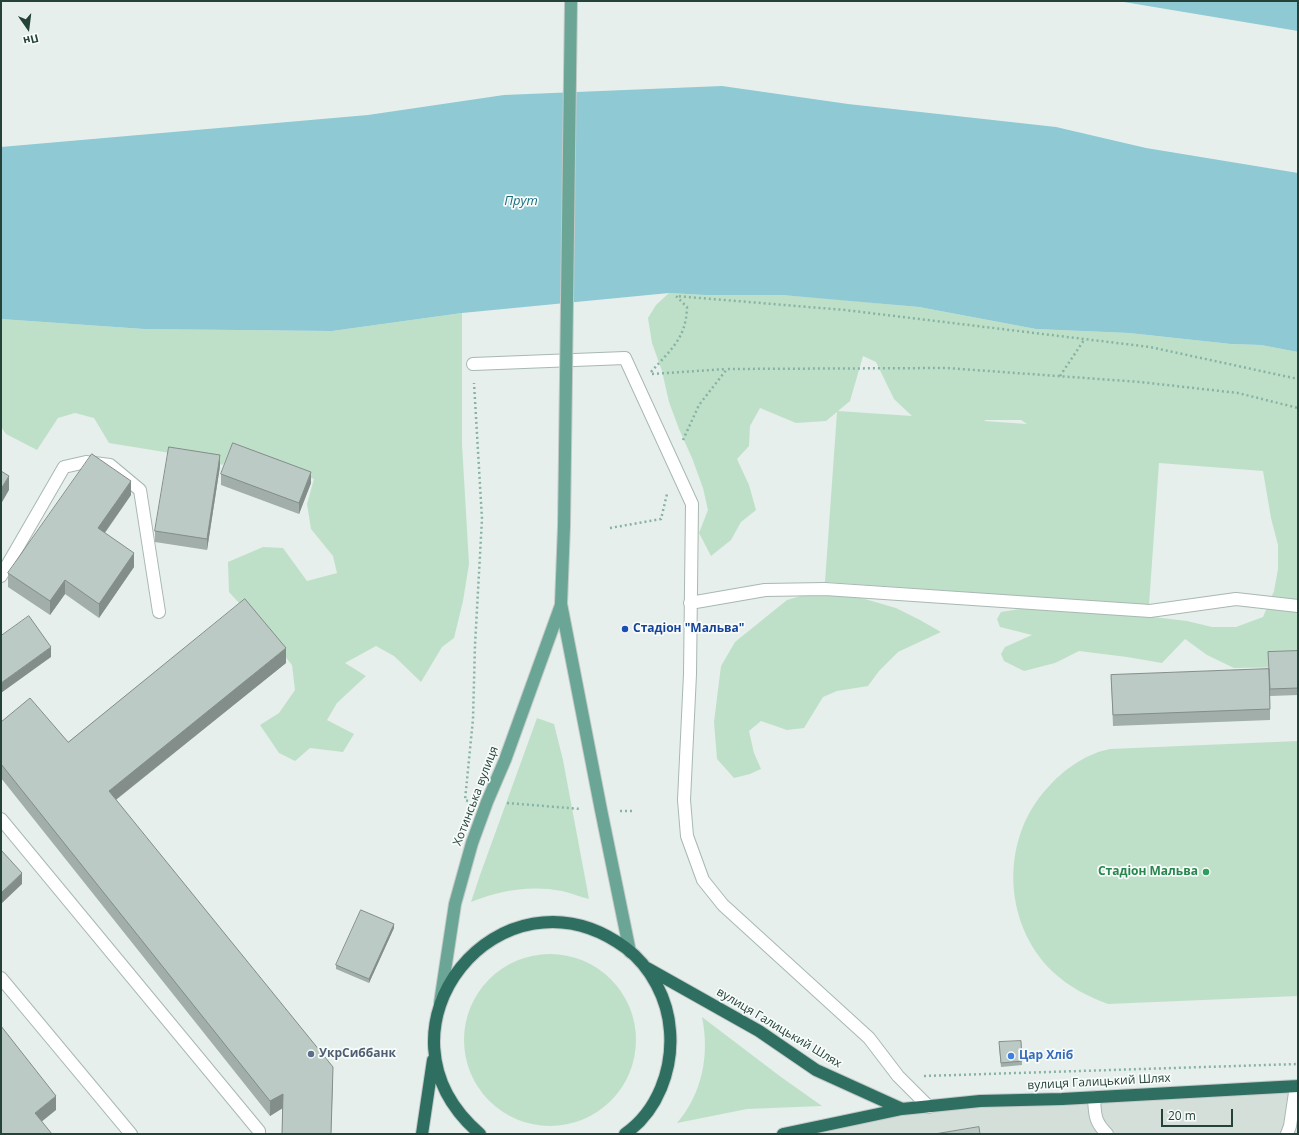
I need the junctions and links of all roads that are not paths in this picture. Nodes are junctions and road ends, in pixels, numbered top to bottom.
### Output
1 (571, 1) edge
2 (473, 364) road end
3 (1, 576) edge
4 (690, 603) junction
5 (561, 604) junction
6 (1298, 606) edge
7 (159, 612) dead end
8 (1, 819) edge
9 (630, 952) junction
10 (645, 966) junction
11 (1, 978) edge
12 (440, 1003) junction
13 (434, 1051) junction
14 (1297, 1086) edge
15 (1094, 1097) junction
16 (929, 1107) junction
17 (902, 1109) junction
18 (797, 1132) edge
19 (131, 1134) edge
20 (259, 1134) edge
21 (422, 1134) edge
22 (480, 1134) edge
23 (625, 1134) edge
24 (783, 1134) edge
25 (1107, 1134) edge
26 (1287, 1134) edge

1 - 5 main road, Хотинська вулиця, bridge
2 - 4 street
3 - 7 street
4 - 6 street
4 - 16 street
5 - 9 main road, Хотинська вулиця
5 - 12 main road, Хотинська вулиця
8 - 20 street
9 - 10 highway
9 - 12 highway
10 - 17 highway, вулиця Галицький Шлях
10 - 23 highway
11 - 19 street
12 - 13 highway
13 - 21 highway
13 - 22 highway
14 - 15 highway, вулиця Галицький Шлях
14 - 26 street
15 - 16 highway, вулиця Галицький Шлях
15 - 25 street
16 - 17 highway, вулиця Галицький Шлях
17 - 18 highway, вулиця Галицький Шлях
18 - 24 highway, вулиця Галицький Шлях

